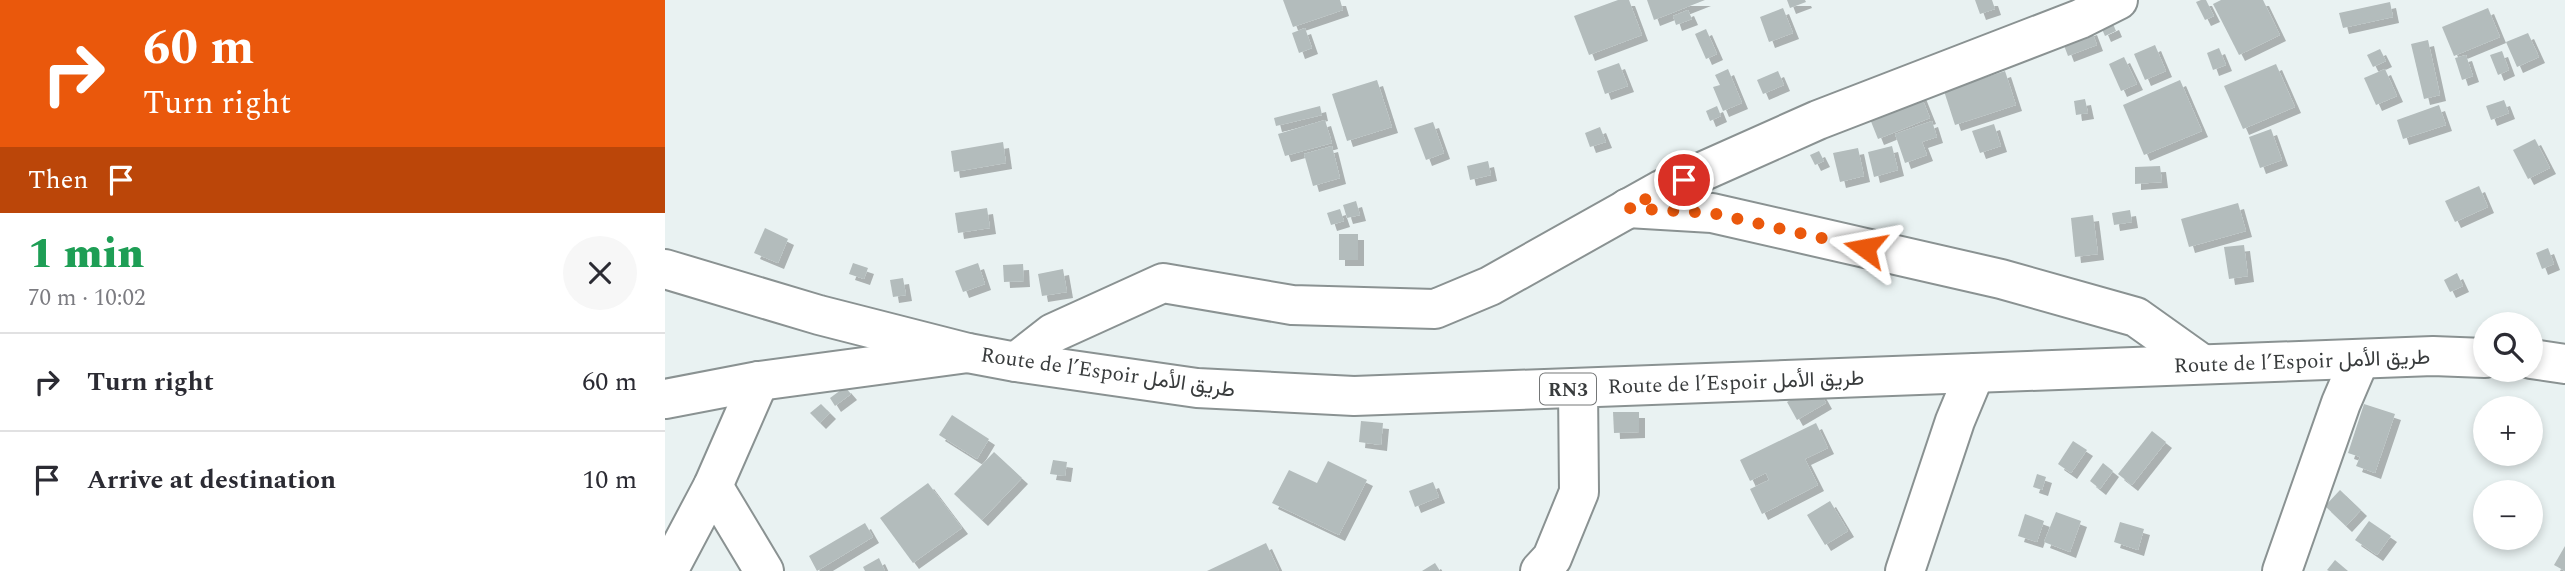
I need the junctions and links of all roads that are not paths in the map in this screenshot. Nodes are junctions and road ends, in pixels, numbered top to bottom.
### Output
1 (2118, 0) edge
2 (1628, 208) junction
3 (665, 269) edge
4 (968, 353) junction
5 (2473, 358) edge
6 (2359, 361) junction
7 (2543, 361) edge
8 (1016, 362) junction
9 (2202, 364) junction
10 (2565, 364) edge
11 (1975, 373) junction
12 (759, 381) junction
13 (1578, 388) junction
14 (665, 399) edge
15 (713, 486) junction
16 (668, 571) edge
17 (764, 571) edge
18 (1540, 571) edge
19 (1905, 571) edge
20 (2282, 571) edge

1 - 2 main road
2 - 8 main road
2 - 9 main road
3 - 4 main road, Route de l’Espoir طريق الأمل / RN3
4 - 8 main road, Route de l’Espoir طريق الأمل / RN3
4 - 12 main road
5 - 6 main road, Route de l’Espoir طريق الأمل / RN3
6 - 9 main road, Route de l’Espoir طريق الأمل / RN3
6 - 20 main road
7 - 10 main road
8 - 13 main road, Route de l’Espoir طريق الأمل / RN3
9 - 11 main road, Route de l’Espoir طريق الأمل / RN3
11 - 13 main road, Route de l’Espoir طريق الأمل / RN3
11 - 19 main road
12 - 14 main road
12 - 15 main road
13 - 18 main road
15 - 16 main road
15 - 17 main road

